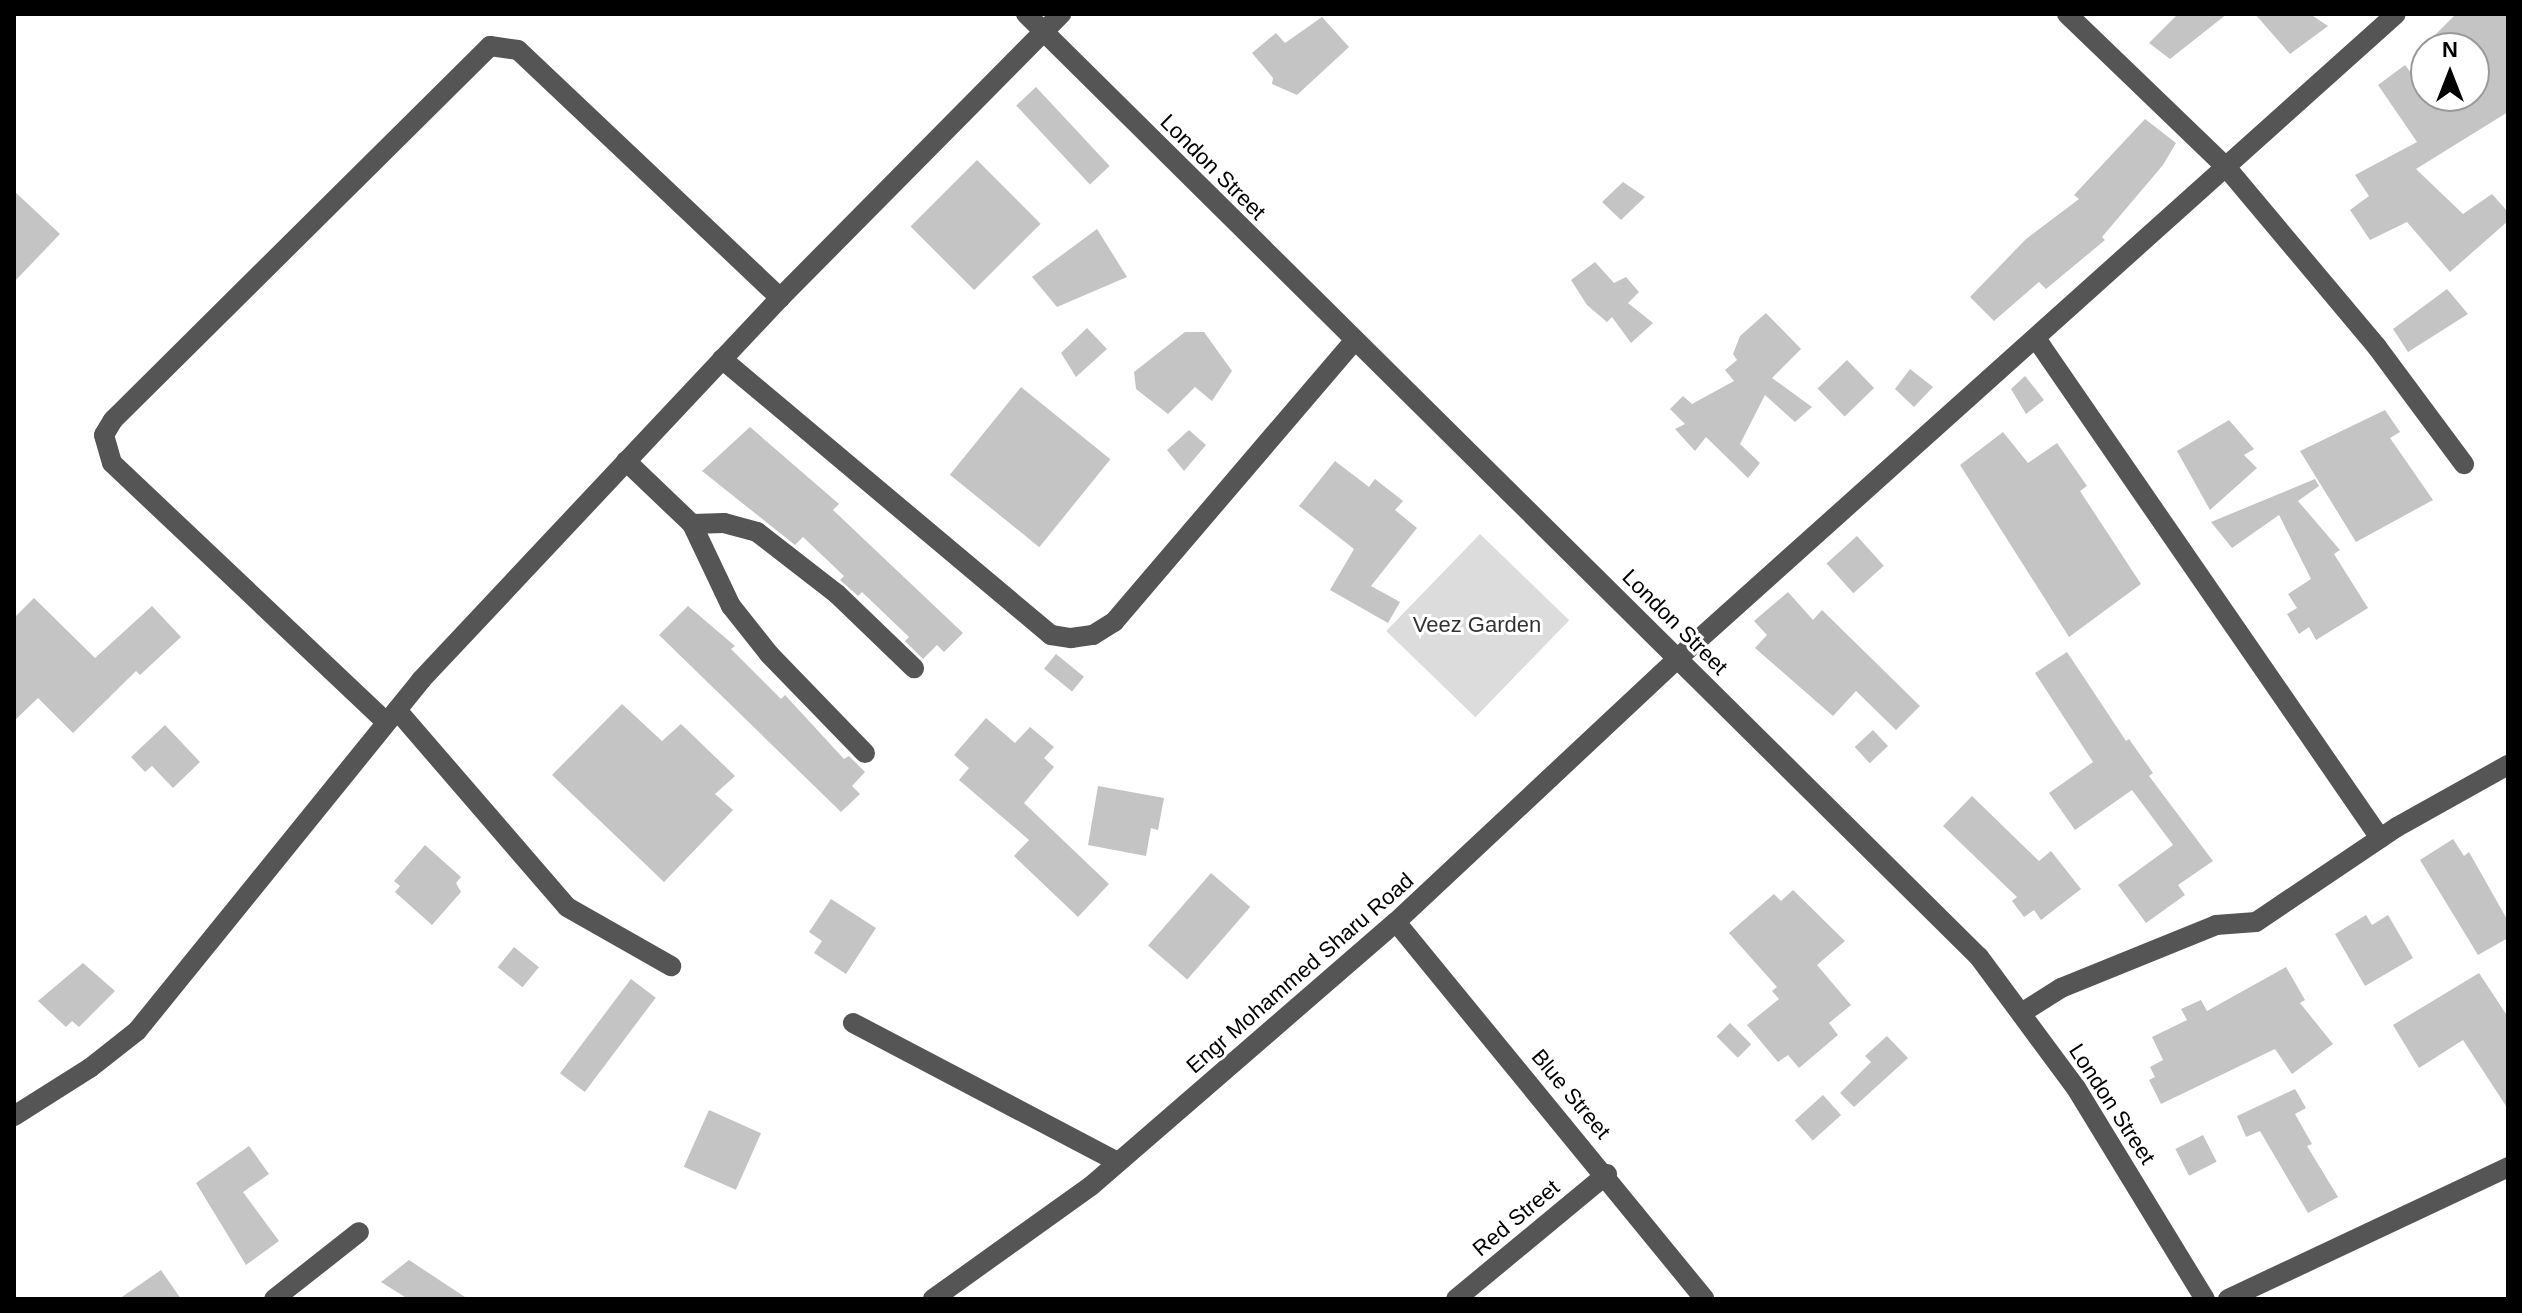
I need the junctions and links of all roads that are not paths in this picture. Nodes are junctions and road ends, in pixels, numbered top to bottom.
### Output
1 (1026, 14) edge
2 (1061, 14) edge
3 (2067, 14) edge
4 (2396, 14) edge
5 (1045, 32) junction
6 (2226, 167) junction
7 (780, 298) junction
8 (2037, 340) junction
9 (1354, 341) junction
10 (722, 359) junction
11 (626, 461) junction
12 (2464, 464) dead end
13 (692, 524) junction
14 (1678, 658) junction
15 (914, 668) dead end
16 (391, 716) junction
17 (865, 753) dead end
18 (2508, 765) edge
19 (2380, 838) junction
20 (1396, 922) junction
21 (671, 966) dead end
22 (2023, 1012) junction
23 (853, 1023) dead end
24 (14, 1116) edge
25 (1118, 1162) junction
26 (2508, 1167) edge
27 (1607, 1174) junction
28 (359, 1232) dead end
29 (274, 1299) edge
30 (933, 1299) edge
31 (1456, 1299) edge
32 (1705, 1299) edge
33 (2205, 1299) edge
34 (2228, 1299) edge

1 - 5 street, London Street
2 - 5 street
3 - 6 street
4 - 6 street, Engr Mohammed Sharu Road
5 - 7 street
5 - 9 street, London Street
6 - 8 street, Engr Mohammed Sharu Road
6 - 12 street
7 - 10 street
7 - 16 street
8 - 14 street, Engr Mohammed Sharu Road
8 - 19 street
9 - 10 street
9 - 14 street, London Street
10 - 11 street
11 - 13 street
11 - 16 street
13 - 15 street
13 - 17 street
14 - 20 street, Engr Mohammed Sharu Road
14 - 22 street, London Street
16 - 21 street
16 - 24 street
18 - 19 street
19 - 22 street
20 - 25 street, Engr Mohammed Sharu Road
20 - 27 street, Blue Street
22 - 33 street, London Street
23 - 25 street
25 - 30 street, Engr Mohammed Sharu Road
26 - 34 street
27 - 31 street, Red Street
27 - 32 street, Blue Street
28 - 29 street

